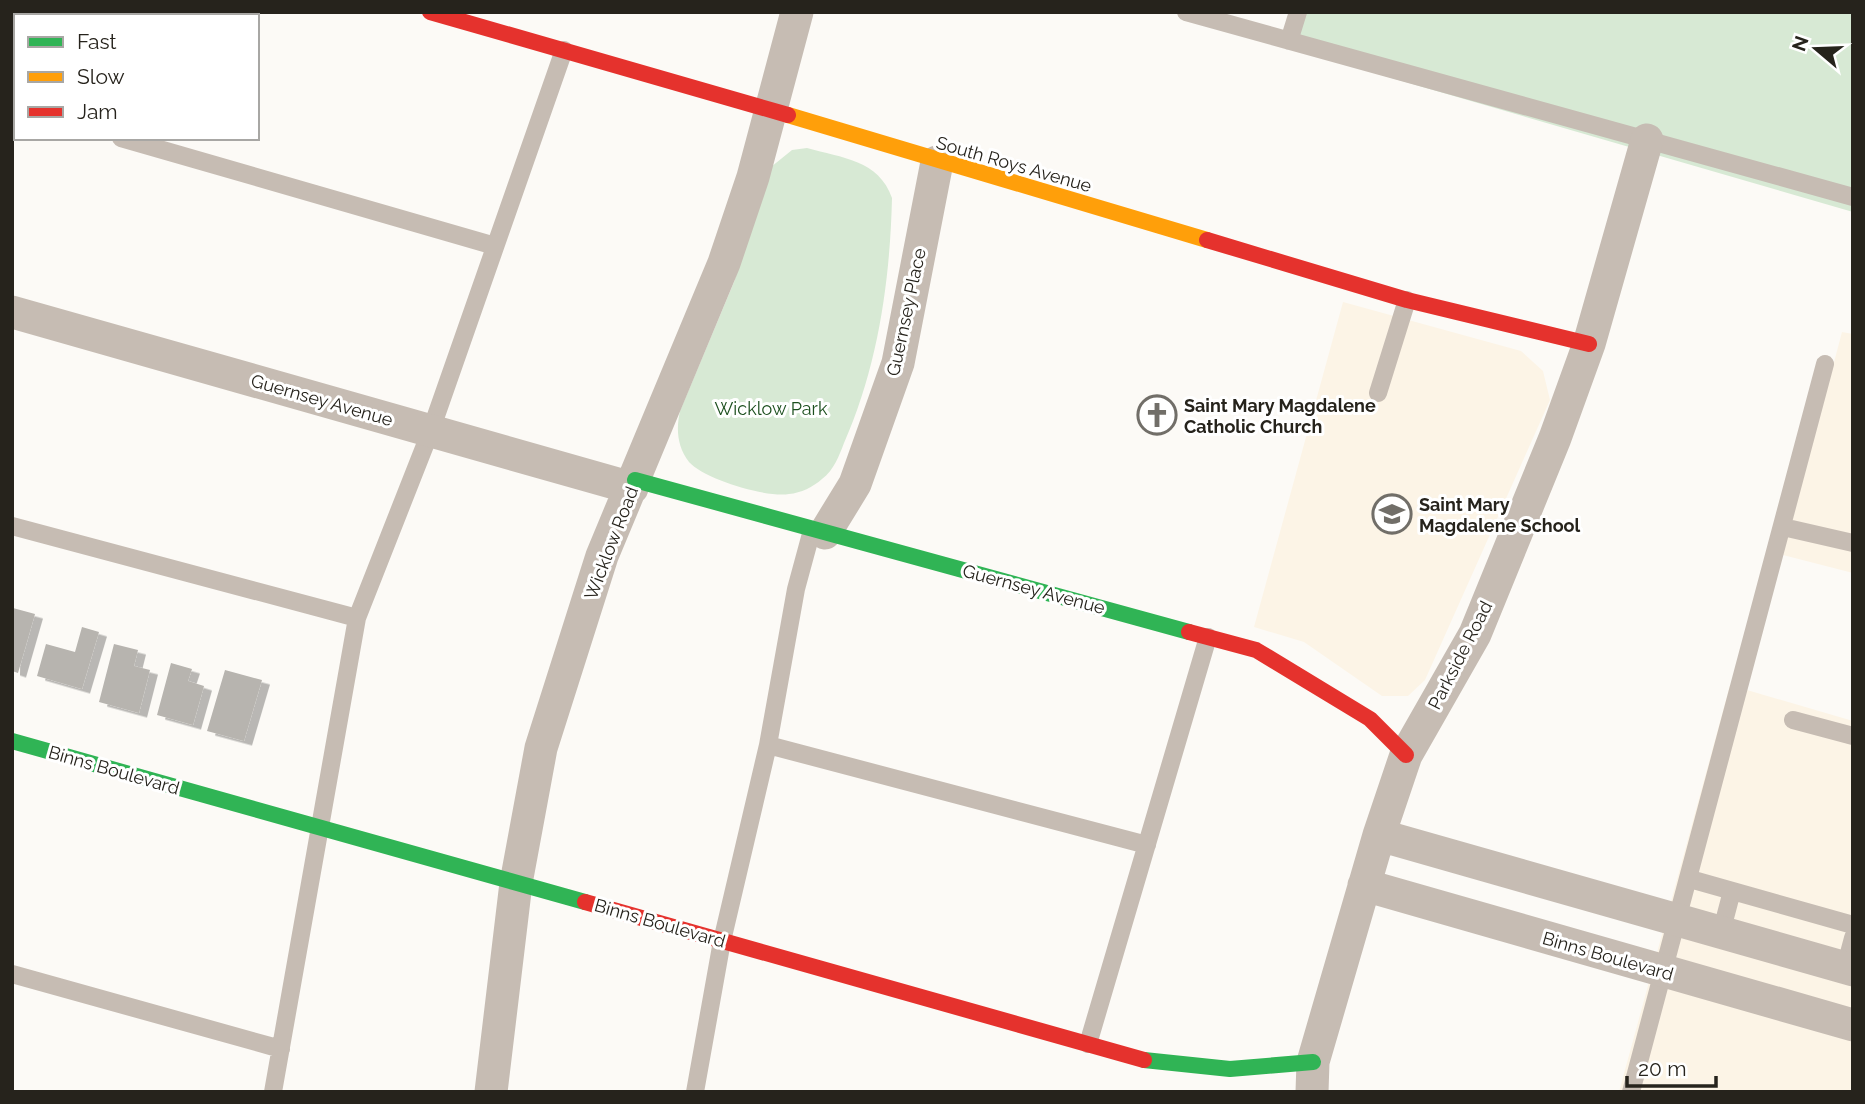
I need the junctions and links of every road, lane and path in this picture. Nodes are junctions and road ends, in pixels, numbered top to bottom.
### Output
1 (430, 12) edge
2 (797, 12) edge
3 (1186, 12) edge
4 (1298, 12) edge
5 (1289, 41) junction
6 (564, 50) junction
7 (771, 110) junction
8 (128, 140) edge
9 (1647, 140) junction
10 (937, 162) junction
11 (1853, 197) edge
12 (495, 246) junction
13 (1407, 300) junction
14 (12, 312) edge
15 (1589, 344) junction
16 (1825, 364) dead end
17 (1378, 393) dead end
18 (431, 430) junction
19 (633, 484) junction
20 (12, 526) edge
21 (1783, 527) junction
22 (819, 531) junction
23 (1853, 543) edge
24 (357, 618) junction
25 (1208, 637) junction
26 (1793, 720) dead end
27 (1853, 736) edge
28 (12, 741) edge
29 (768, 745) junction
30 (1406, 755) junction
31 (322, 827) junction
32 (1379, 835) junction
33 (1147, 845) junction
34 (1690, 879) junction
35 (516, 883) junction
36 (1364, 886) junction
37 (1732, 891) junction
38 (1678, 922) junction
39 (1853, 925) edge
40 (1721, 933) junction
41 (722, 941) junction
42 (1850, 958) edge
43 (1664, 972) junction
44 (12, 974) edge
45 (1853, 1025) edge
46 (1088, 1044) junction
47 (281, 1049) junction
48 (1312, 1077) edge
49 (273, 1092) edge
50 (491, 1092) edge
51 (695, 1092) edge
52 (1631, 1092) edge

1 - 6 street, South Roys Avenue
2 - 7 street, Wicklow Road
3 - 5 lane
4 - 5 lane
5 - 9 lane
6 - 7 street, South Roys Avenue
6 - 12 lane
7 - 10 street, South Roys Avenue
7 - 19 street, Wicklow Road
8 - 12 lane
9 - 11 lane
9 - 15 street, Parkside Road
10 - 13 street, South Roys Avenue
10 - 22 street, Guernsey Place
12 - 18 lane
13 - 15 street, South Roys Avenue
13 - 17 lane
14 - 18 street, Guernsey Avenue
15 - 30 street, Parkside Road
16 - 21 lane
18 - 19 street, Guernsey Avenue
18 - 24 lane
19 - 22 street, Guernsey Avenue
19 - 35 street, Wicklow Road
20 - 24 lane
21 - 23 lane
21 - 34 lane
22 - 25 street, Guernsey Avenue
22 - 29 lane
24 - 31 lane
25 - 30 street, Guernsey Avenue
25 - 33 lane
26 - 27 lane
28 - 31 street, Binns Boulevard
29 - 33 lane
29 - 41 lane
30 - 32 street, Parkside Road
31 - 35 street, Binns Boulevard
31 - 47 lane
32 - 36 street, Parkside Road
32 - 38 street
33 - 46 lane
34 - 37 lane
34 - 38 lane
35 - 41 street, Binns Boulevard
35 - 50 street, Wicklow Road
36 - 43 street, Binns Boulevard
36 - 48 street, Parkside Road
37 - 39 lane
37 - 40 lane
38 - 40 street
38 - 43 lane
40 - 42 street
41 - 46 street, Binns Boulevard
41 - 51 lane
43 - 45 street, Binns Boulevard
43 - 52 lane
44 - 47 lane
46 - 48 street, Binns Boulevard
47 - 49 lane

